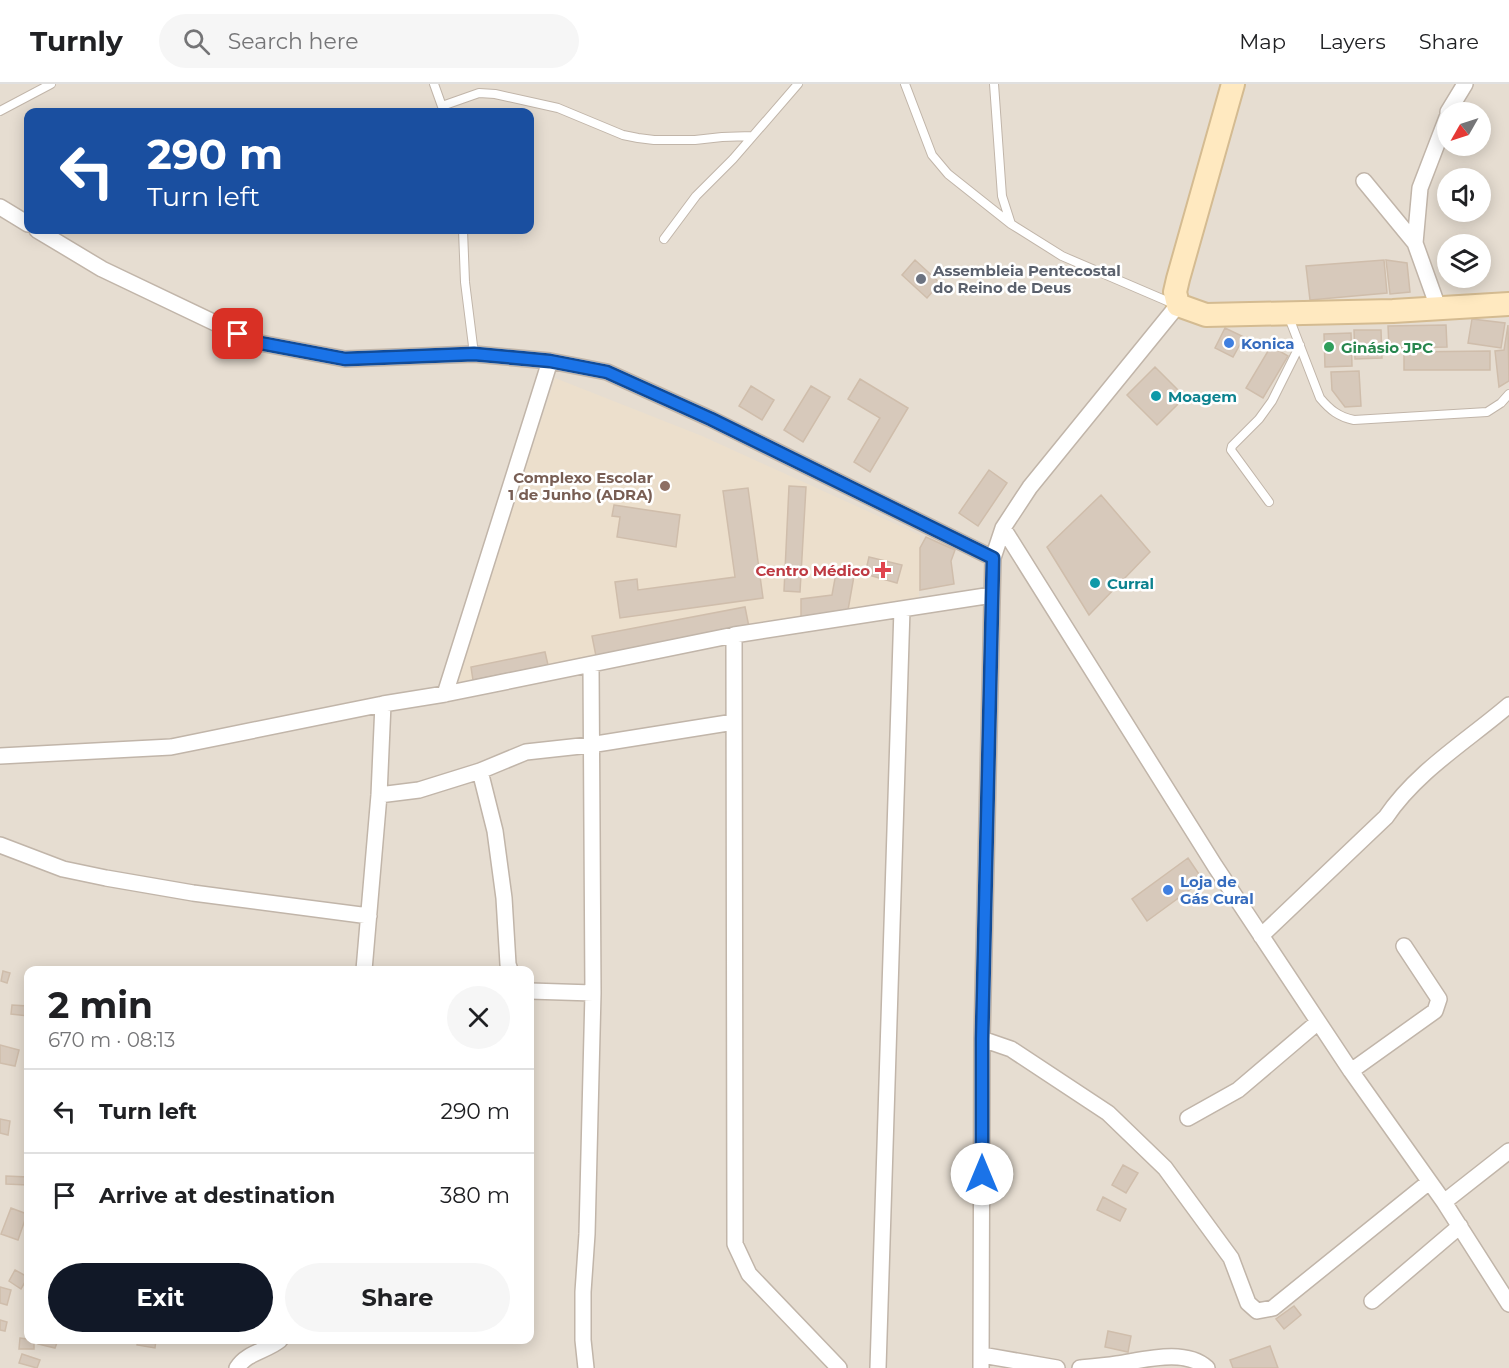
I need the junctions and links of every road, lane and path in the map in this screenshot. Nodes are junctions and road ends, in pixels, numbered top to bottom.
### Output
1 (51, 84) edge
2 (434, 84) edge
3 (798, 84) edge
4 (905, 84) edge
5 (994, 84) edge
6 (1233, 84) edge
7 (1465, 84) edge
8 (1455, 102) edge
9 (443, 108) edge
10 (445, 108) edge
11 (0, 111) edge
12 (752, 136) junction
13 (1437, 143) edge
14 (1365, 181) dead end
15 (0, 207) edge
16 (24, 222) edge
17 (1011, 225) junction
18 (44, 234) edge
19 (463, 234) edge
20 (664, 239) dead end
21 (1415, 243) junction
22 (1509, 304) edge
23 (1178, 305) junction
24 (1439, 310) junction
25 (1288, 314) junction
26 (1300, 345) junction
27 (474, 354) junction
28 (550, 361) junction
29 (1509, 394) edge
30 (1269, 502) dead end
31 (1003, 528) junction
32 (993, 558) junction
33 (992, 595) junction
34 (902, 609) junction
35 (734, 635) junction
36 (591, 665) junction
37 (445, 694) junction
38 (383, 704) junction
39 (1509, 705) edge
40 (734, 722) junction
41 (590, 745) junction
42 (0, 756) edge
43 (480, 771) junction
44 (379, 795) junction
45 (0, 845) edge
46 (369, 916) junction
47 (1261, 936) junction
48 (1404, 946) dead end
49 (364, 966) edge
50 (509, 966) edge
51 (534, 991) edge
52 (593, 993) junction
53 (1318, 1022) junction
54 (982, 1039) junction
55 (1351, 1071) junction
56 (1188, 1118) dead end
57 (1509, 1151) edge
58 (1429, 1182) junction
59 (1444, 1202) junction
60 (1460, 1226) junction
61 (1372, 1301) dead end
62 (1509, 1304) edge
63 (275, 1344) edge
64 (982, 1362) edge
65 (237, 1368) edge
66 (585, 1368) edge
67 (839, 1368) edge
68 (878, 1368) edge
69 (1058, 1368) edge
70 (1080, 1368) edge
71 (1207, 1368) edge

1 - 11 lane
2 - 9 lane
3 - 12 lane
4 - 17 lane
5 - 17 lane
6 - 23 main road
7 - 8 street
10 - 12 lane
12 - 20 lane
13 - 21 street
14 - 21 street
15 - 16 street
17 - 23 lane
18 - 27 street
19 - 27 lane
21 - 24 street
22 - 24 main road
23 - 25 main road
23 - 31 street
24 - 25 main road
25 - 26 lane
26 - 29 lane
26 - 30 lane
27 - 28 street
28 - 32 street
28 - 37 street
31 - 32 street
31 - 47 street
32 - 33 street
33 - 34 street
33 - 54 street
34 - 35 street
34 - 68 street
35 - 36 street
35 - 40 street
36 - 37 street
36 - 41 street
37 - 38 street
38 - 42 street
38 - 44 street
39 - 47 street
40 - 41 street
40 - 67 street
41 - 43 street
41 - 52 street
43 - 44 street
43 - 50 street
44 - 46 street
45 - 46 street
46 - 49 street
47 - 53 street
48 - 55 street
51 - 52 street
52 - 66 street
53 - 55 street
53 - 56 street
54 - 58 street
54 - 64 street
55 - 58 street
57 - 59 street
58 - 59 street
59 - 60 street
60 - 61 street
60 - 62 street
63 - 65 street
64 - 69 street
70 - 71 street

